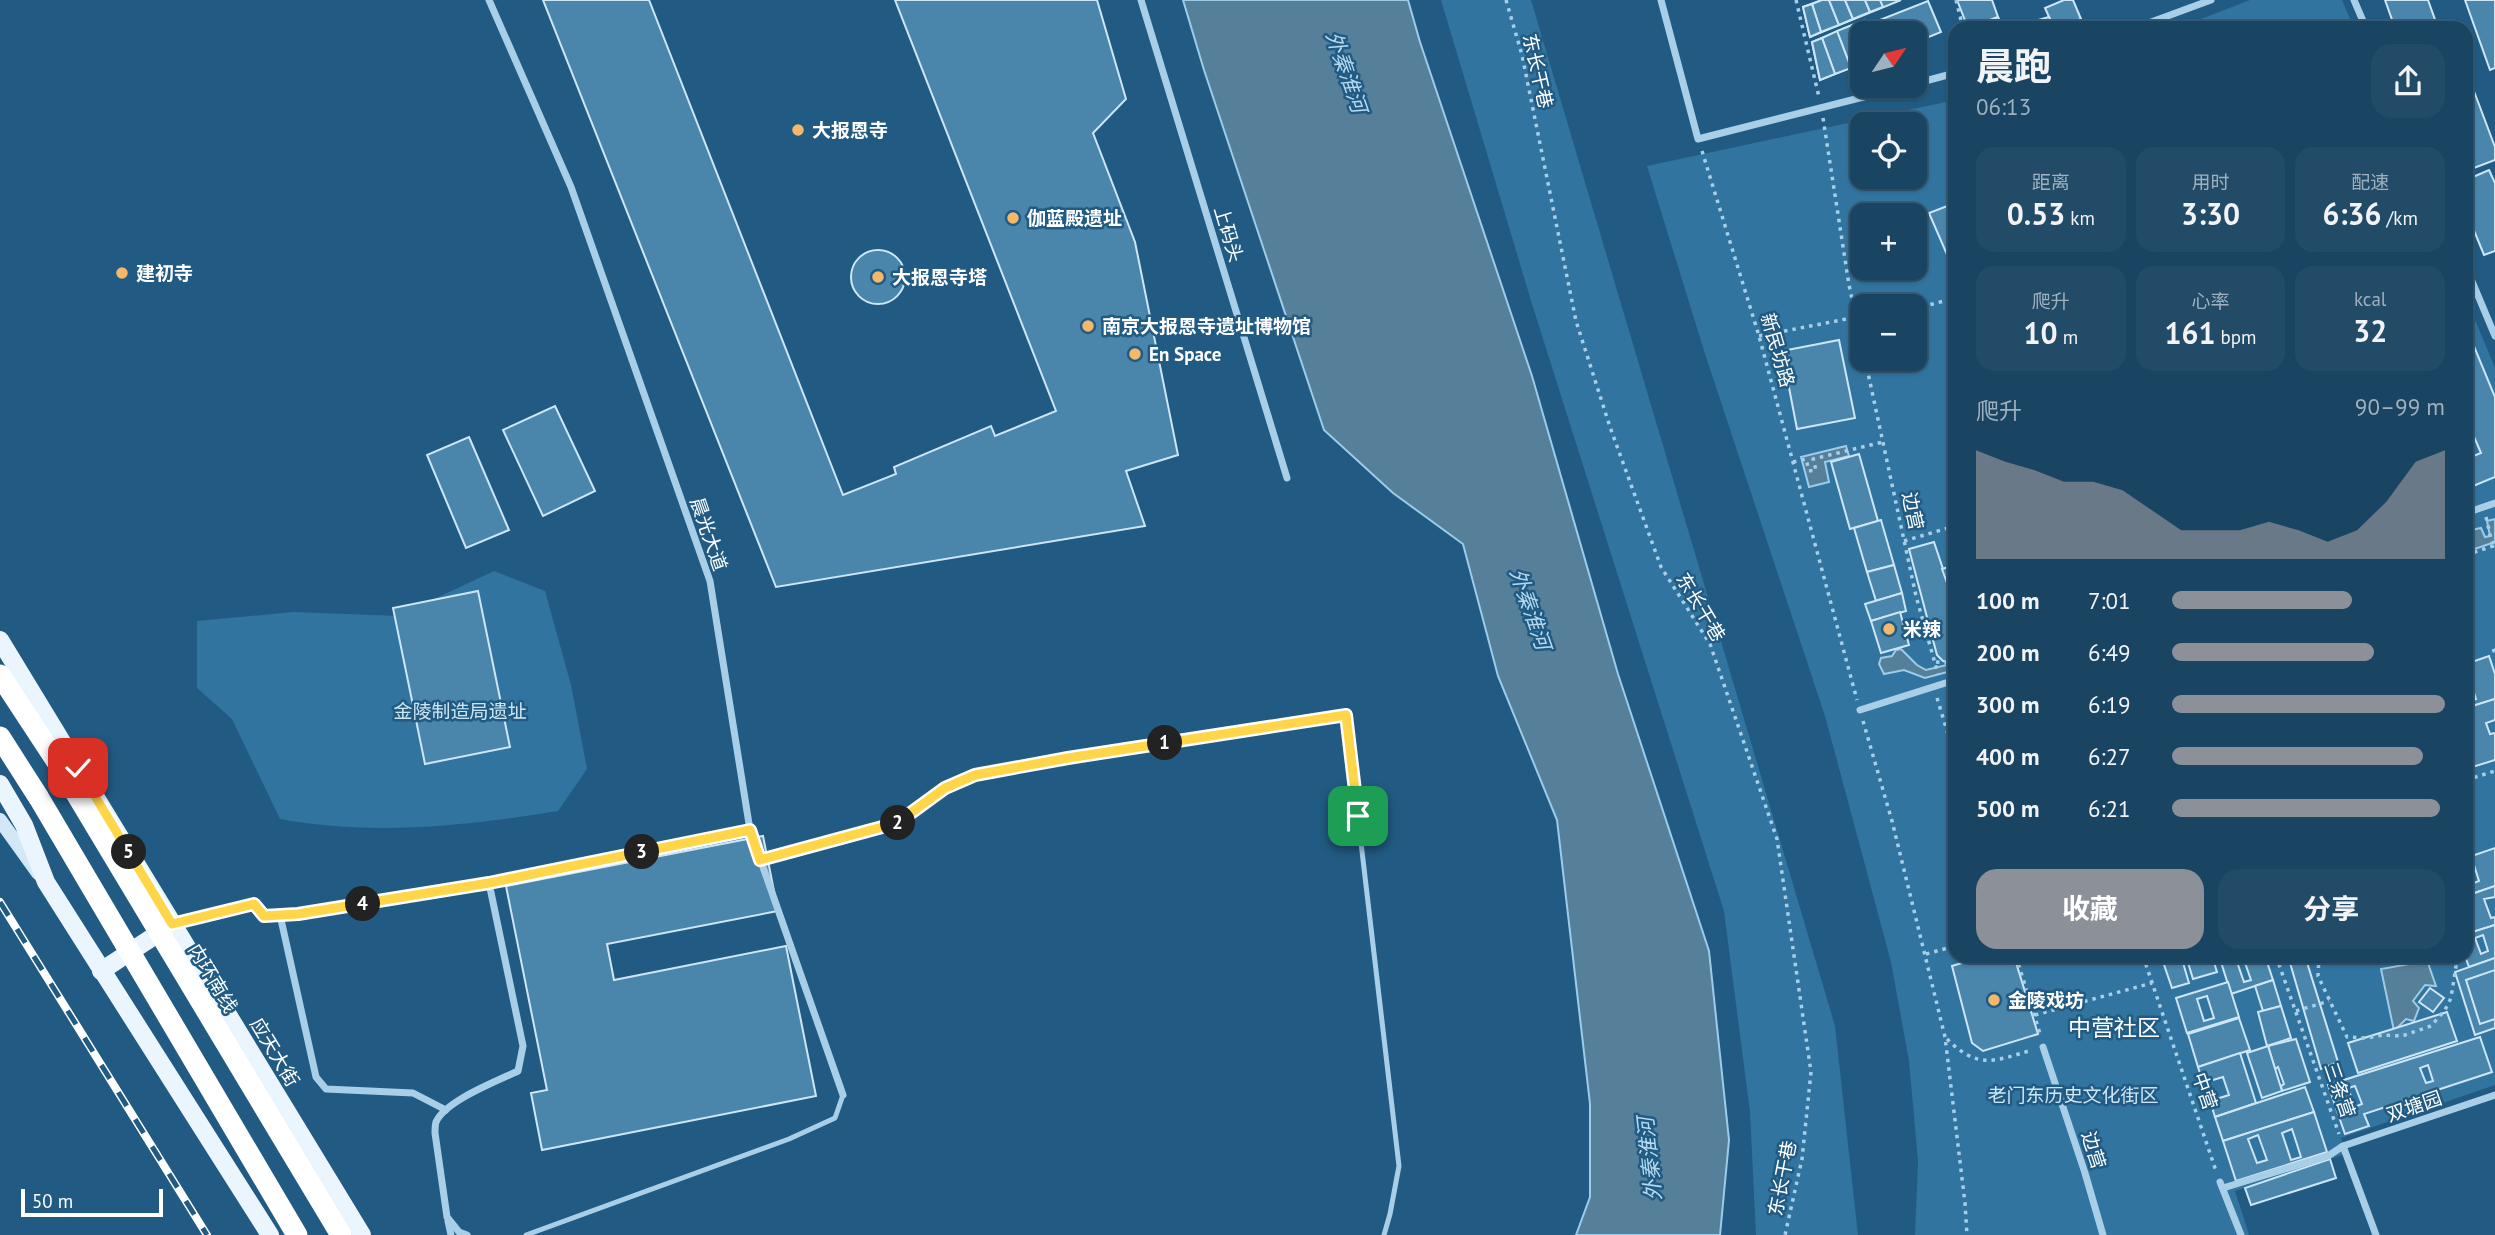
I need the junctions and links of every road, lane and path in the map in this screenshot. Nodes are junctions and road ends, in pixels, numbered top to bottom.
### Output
1 (489, 0) edge
2 (1141, 0) edge
3 (1506, 0) edge
4 (1661, 0) edge
5 (1796, 0) edge
6 (1956, 0) edge
7 (2211, 0) edge
8 (2354, 0) edge
9 (1960, 21) edge
10 (2154, 21) edge
11 (2363, 21) edge
12 (1948, 75) edge
13 (1927, 81) edge
14 (1858, 98) edge
15 (1822, 107) junction
16 (1698, 139) junction
17 (2473, 284) edge
18 (1855, 294) edge
19 (1948, 300) edge
20 (1927, 306) edge
21 (1850, 319) edge
22 (1759, 336) junction
23 (2495, 336) edge
24 (1868, 371) edge
25 (1883, 442) junction
26 (1793, 462) junction
27 (1287, 478) dead end
28 (2495, 503) edge
29 (2483, 507) junction
30 (2473, 511) edge
31 (1948, 528) edge
32 (1904, 541) junction
33 (2494, 542) edge
34 (2473, 553) edge
35 (0, 640) edge
36 (1935, 661) junction
37 (1948, 662) edge
38 (1937, 668) dead end
39 (0, 675) edge
40 (1948, 682) edge
41 (1933, 687) junction
42 (1860, 710) junction
43 (1346, 715) joint
44 (1948, 735) edge
45 (0, 737) edge
46 (0, 753) edge
47 (2495, 772) edge
48 (2473, 778) edge
49 (0, 784) edge
50 (38, 798) junction
51 (0, 820) edge
52 (750, 830) junction
53 (760, 860) junction
54 (46, 882) junction
55 (489, 883) junction
56 (280, 915) junction
57 (172, 924) junction
58 (1948, 948) edge
59 (1926, 954) junction
60 (2018, 963) edge
61 (2145, 963) edge
62 (2279, 963) edge
63 (2319, 963) edge
64 (2455, 963) edge
65 (101, 971) junction
66 (2152, 983) junction
67 (2329, 1001) junction
68 (2296, 1011) junction
69 (2035, 1015) junction
70 (1945, 1037) junction
71 (2043, 1047) junction
72 (843, 1094) joint
73 (2495, 1095) edge
74 (446, 1110) junction
75 (2343, 1146) junction
76 (2222, 1185) junction
77 (447, 1217) junction
78 (270, 1235) edge
79 (297, 1235) edge
80 (341, 1235) edge
81 (362, 1235) edge
82 (451, 1235) edge
83 (467, 1235) edge
84 (526, 1235) edge
85 (1384, 1235) edge
86 (1785, 1235) edge
87 (1966, 1235) edge
88 (2103, 1235) edge
89 (2241, 1235) edge
90 (2376, 1235) edge

1 - 52 street, 晨光大道
2 - 27 street, 上码头
3 - 86 path, 东长干巷
4 - 16 street
5 - 15 path
6 - 9 path
7 - 10 street
8 - 11 street
12 - 13 street
14 - 15 street
15 - 16 street
15 - 18 path
16 - 22 path, 新民坊路
17 - 23 street
19 - 20 path
21 - 22 path
22 - 26 path, 新民坊路
24 - 25 path, 边营
25 - 26 path
25 - 32 path, 边营
26 - 42 path, 新民坊路
28 - 29 street
29 - 30 street
29 - 33 path
31 - 32 path
32 - 36 path, 边营
33 - 34 path
35 - 57 main road, 应天大街
36 - 37 path
36 - 38 path, 边营
39 - 80 highway, 内环南线
40 - 41 street
41 - 42 street
41 - 44 path
42 - 59 path, 新民坊路
43 - 53 street
43 - 85 lane
45 - 50 highway
46 - 50 highway
47 - 48 path
49 - 54 main road
50 - 79 highway
51 - 54 street
52 - 53 street, 晨光大道
52 - 55 street
53 - 72 street, 晨光大道
54 - 65 main road
55 - 56 street
55 - 74 street
56 - 57 street
56 - 74 street
57 - 65 main road
57 - 81 main road, 应天大街
58 - 59 path
59 - 70 path, 新民坊路
60 - 69 path
61 - 66 path, 中营
62 - 68 path, 三条营
63 - 67 path
64 - 67 path
65 - 78 main road
66 - 69 path
66 - 76 path, 中营
67 - 68 path
68 - 75 path, 三条营
69 - 71 path
70 - 71 path
70 - 87 path, 新民坊路
71 - 88 street, 边营
72 - 84 lane
73 - 75 street, 双塘园
74 - 77 street
75 - 76 street, 双塘园
75 - 90 street, 三条营
76 - 89 street
77 - 82 street
77 - 83 street

